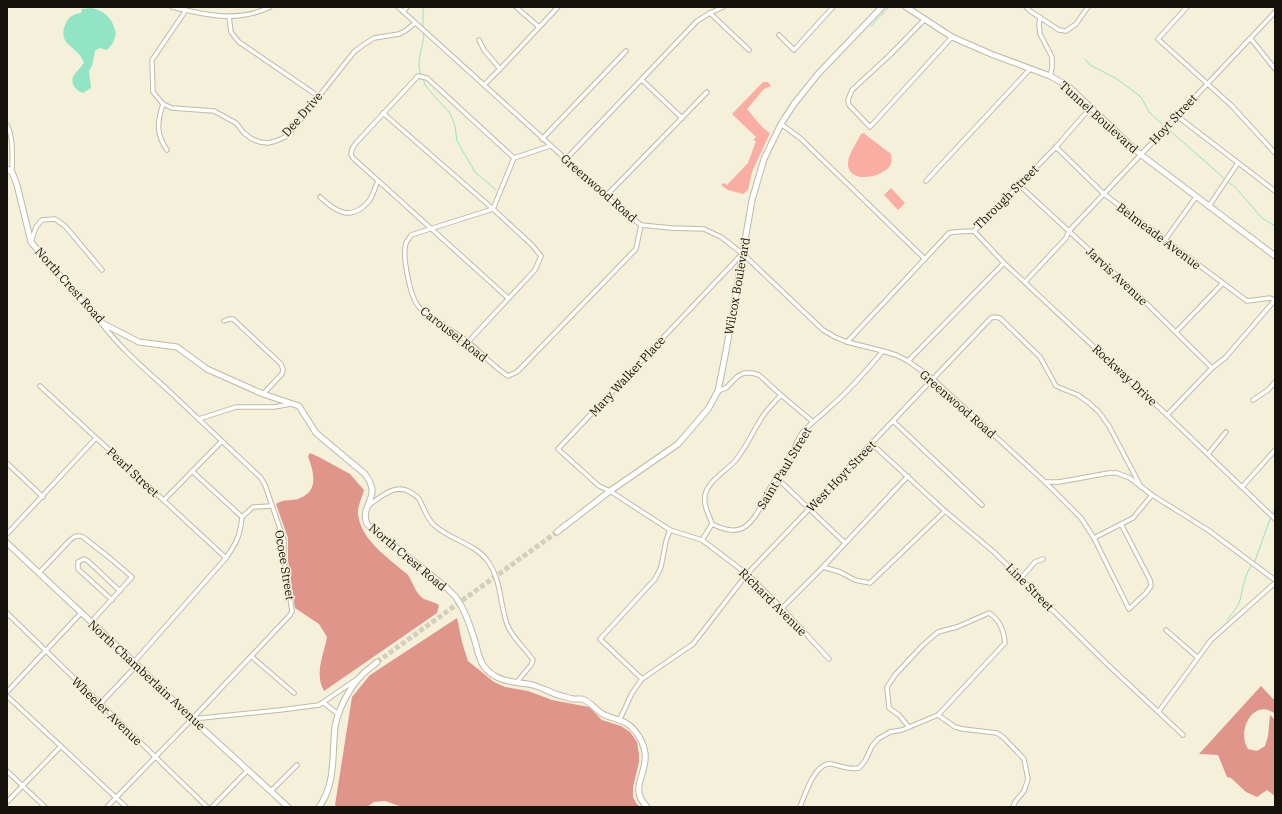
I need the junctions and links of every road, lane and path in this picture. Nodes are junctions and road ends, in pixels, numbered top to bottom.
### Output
1 (172, 7) edge
2 (270, 7) edge
3 (398, 7) edge
4 (408, 7) edge
5 (516, 7) edge
6 (558, 7) edge
7 (723, 7) edge
8 (833, 7) edge
9 (882, 7) edge
10 (906, 7) edge
11 (1026, 7) edge
12 (1088, 7) edge
13 (1187, 7) edge
14 (186, 10) junction
15 (403, 12) junction
16 (710, 12) junction
17 (1275, 12) edge
18 (229, 16) junction
19 (1040, 17) junction
20 (924, 19) junction
21 (415, 23) junction
22 (539, 27) junction
23 (779, 35) dead end
24 (952, 37) junction
25 (1251, 39) junction
26 (479, 40) dead end
27 (749, 50) dead end
28 (626, 51) dead end
29 (500, 69) junction
30 (1030, 69) junction
31 (1275, 69) edge
32 (1050, 76) junction
33 (642, 80) junction
34 (1206, 84) junction
35 (484, 85) junction
36 (707, 92) dead end
37 (318, 96) junction
38 (163, 104) junction
39 (1091, 107) junction
40 (383, 113) junction
41 (1177, 116) junction
42 (682, 118) junction
43 (781, 124) junction
44 (7, 125) edge
45 (9, 131) edge
46 (542, 139) junction
47 (550, 146) junction
48 (1056, 146) junction
49 (167, 150) dead end
50 (1275, 153) edge
51 (1140, 154) junction
52 (514, 158) junction
53 (566, 159) junction
54 (1238, 162) junction
55 (9, 171) edge
56 (378, 181) junction
57 (926, 181) dead end
58 (1019, 186) junction
59 (1275, 191) edge
60 (1104, 194) junction
61 (606, 196) junction
62 (320, 197) dead end
63 (1196, 197) junction
64 (1209, 206) junction
65 (493, 209) junction
66 (641, 225) junction
67 (431, 228) junction
68 (974, 231) junction
69 (1068, 231) junction
70 (1165, 240) junction
71 (31, 242) junction
72 (743, 254) junction
73 (1275, 256) edge
74 (925, 259) junction
75 (1004, 263) junction
76 (102, 270) dead end
77 (1025, 282) junction
78 (1222, 284) junction
79 (508, 298) junction
80 (1275, 300) edge
81 (224, 321) dead end
82 (102, 323) junction
83 (1176, 332) junction
84 (468, 342) junction
85 (847, 342) junction
86 (883, 351) junction
87 (908, 362) junction
88 (1212, 368) junction
89 (933, 379) junction
90 (1275, 382) edge
91 (40, 386) dead end
92 (718, 391) junction
93 (263, 394) junction
94 (781, 395) junction
95 (1253, 400) dead end
96 (294, 403) junction
97 (1166, 415) junction
98 (199, 419) junction
99 (812, 421) junction
100 (893, 421) junction
101 (1226, 432) dead end
102 (96, 438) junction
103 (221, 442) junction
104 (872, 444) junction
105 (1275, 450) edge
106 (1208, 454) junction
107 (7, 463) edge
108 (192, 471) junction
109 (908, 476) junction
110 (777, 478) junction
111 (1045, 482) junction
112 (1141, 487) junction
113 (1242, 487) junction
114 (610, 491) junction
115 (1152, 495) junction
116 (42, 497) junction
117 (164, 500) junction
118 (982, 505) dead end
119 (272, 506) junction
120 (367, 507) junction
121 (810, 508) junction
122 (944, 511) junction
123 (242, 517) junction
124 (1275, 519) edge
125 (712, 524) junction
126 (1121, 524) junction
127 (670, 530) junction
128 (557, 532) tunnel mouth
129 (7, 534) edge
130 (1094, 538) junction
131 (702, 540) junction
132 (7, 543) edge
133 (845, 543) junction
134 (226, 558) junction
135 (1043, 559) dead end
136 (823, 567) junction
137 (39, 573) junction
138 (747, 574) junction
139 (1021, 578) junction
140 (1275, 582) edge
141 (120, 591) junction
142 (112, 600) junction
143 (782, 608) junction
144 (7, 613) edge
145 (81, 613) junction
146 (91, 622) junction
147 (1166, 630) dead end
148 (45, 651) junction
149 (252, 657) junction
150 (1197, 657) junction
151 (829, 658) dead end
152 (377, 662) tunnel mouth
153 (135, 663) junction
154 (361, 676) junction
155 (642, 679) junction
156 (516, 683) junction
157 (7, 692) edge
158 (294, 693) dead end
159 (7, 696) edge
160 (324, 703) junction
161 (100, 704) junction
162 (1159, 712) junction
163 (338, 714) junction
164 (938, 715) junction
165 (192, 719) junction
166 (620, 719) junction
167 (908, 726) junction
168 (1183, 735) dead end
169 (61, 746) junction
170 (155, 757) junction
171 (297, 765) dead end
172 (248, 770) junction
173 (7, 771) edge
174 (23, 786) junction
175 (271, 791) junction
176 (116, 797) junction
177 (7, 802) edge
178 (45, 807) edge
179 (106, 807) edge
180 (126, 807) edge
181 (207, 807) edge
182 (212, 807) edge
183 (288, 807) edge
184 (319, 807) edge
185 (647, 807) edge
186 (800, 807) edge
187 (1013, 807) edge

1 - 14 street
2 - 18 street
3 - 15 street, Greenwood Road
4 - 15 street
5 - 22 street
6 - 22 street
7 - 16 street
8 - 23 street
9 - 43 street, Wilcox Boulevard
10 - 20 street, Tunnel Boulevard
11 - 19 street
12 - 19 street
13 - 34 street
14 - 18 street
14 - 38 street
15 - 21 street, Greenwood Road
16 - 27 street
16 - 33 street
17 - 25 street, Hoyt Street
18 - 37 street
19 - 32 street
20 - 24 street, Tunnel Boulevard
20 - 24 street
21 - 35 street, Greenwood Road
21 - 37 street, Dee Drive
22 - 29 street
24 - 30 street, Tunnel Boulevard
25 - 31 street
25 - 34 street, Hoyt Street
26 - 29 street
28 - 46 street
29 - 35 street
30 - 32 street, Tunnel Boulevard
30 - 57 street
32 - 39 street, Tunnel Boulevard
33 - 42 street
33 - 53 street
34 - 41 street, Hoyt Street
34 - 50 street
35 - 46 street, Greenwood Road
36 - 42 street
37 - 38 street, Dee Drive
38 - 49 street
39 - 48 street, Through Street
39 - 51 street, Tunnel Boulevard
40 - 52 street
40 - 56 street
40 - 65 street
41 - 51 street, Hoyt Street
41 - 54 street
42 - 61 street
43 - 72 street, Wilcox Boulevard
43 - 74 street
44 - 45 street
45 - 55 street
46 - 47 street, Greenwood Road
47 - 52 street
47 - 53 street, Greenwood Road
48 - 58 street, Through Street
48 - 60 street, Belmeade Avenue
51 - 60 street, Hoyt Street
51 - 63 street, Tunnel Boulevard
52 - 65 street
53 - 61 street, Greenwood Road
54 - 59 street
54 - 64 street
55 - 71 street, North Crest Road
56 - 62 street
56 - 67 street
58 - 68 street, Through Street
58 - 69 street, Jarvis Avenue
60 - 69 street, Hoyt Street
60 - 70 street, Belmeade Avenue
61 - 66 street, Greenwood Road
63 - 64 street, Tunnel Boulevard
63 - 70 street
64 - 73 street, Tunnel Boulevard
65 - 67 street, Carousel Road
65 - 79 street
66 - 72 street, Greenwood Road
66 - 84 street, Carousel Road
67 - 79 street
67 - 84 street, Carousel Road
68 - 74 street, Through Street
68 - 75 street, Rockway Drive
69 - 77 street, Hoyt Street
69 - 83 street, Jarvis Avenue
70 - 78 street, Belmeade Avenue
71 - 76 street
71 - 82 street, North Crest Road
72 - 85 street, Greenwood Road
72 - 92 street, Wilcox Boulevard
72 - 114 street, Mary Walker Place
74 - 85 street, Through Street
75 - 77 street, Rockway Drive
75 - 87 street
77 - 97 street, Rockway Drive
78 - 80 street, Belmeade Avenue
78 - 83 street
79 - 84 street
80 - 88 street
81 - 93 street
82 - 93 street, North Crest Road
82 - 98 street, Ocoee Street
83 - 88 street, Jarvis Avenue
85 - 86 street, Greenwood Road
86 - 87 street, Greenwood Road
86 - 99 street, Saint Paul Street
87 - 89 street, Greenwood Road
88 - 97 street
89 - 100 street, West Hoyt Street
89 - 111 street, Greenwood Road
89 - 112 street
90 - 95 street
91 - 102 street, Pearl Street
92 - 94 street
92 - 114 street, Wilcox Boulevard
93 - 96 street, North Crest Road
94 - 99 street
94 - 125 street
96 - 98 street
96 - 120 street, North Crest Road
97 - 106 street, Rockway Drive
98 - 103 street, Ocoee Street
99 - 110 street, Saint Paul Street
100 - 104 street, West Hoyt Street
100 - 118 street
101 - 106 street
102 - 116 street
102 - 117 street, Pearl Street
103 - 108 street
103 - 119 street, Ocoee Street
104 - 109 street, Line Street
104 - 121 street, West Hoyt Street
105 - 113 street
106 - 113 street, Rockway Drive
107 - 116 street
108 - 117 street
108 - 123 street
109 - 122 street, Line Street
109 - 133 street
110 - 121 street
110 - 125 street, Saint Paul Street
111 - 112 street
111 - 130 street, Greenwood Road
112 - 115 street
113 - 124 street, Rockway Drive
114 - 127 street, Richard Avenue
114 - 128 street, Wilcox Boulevard
115 - 126 street
115 - 140 street
116 - 129 street
117 - 134 street, Pearl Street
119 - 123 street
119 - 149 street, Ocoee Street
120 - 156 street, North Crest Road
120 - 156 street
121 - 133 street
121 - 138 street, West Hoyt Street
122 - 136 street
122 - 139 street, Line Street
123 - 134 street
125 - 131 street
126 - 130 street
126 - 130 street, Greenwood Road
127 - 131 street, Richard Avenue
127 - 155 street
131 - 138 street, Richard Avenue
132 - 137 street, North Chamberlain Avenue
133 - 136 street
134 - 153 street
135 - 139 street
136 - 143 street
137 - 141 street
137 - 145 street, North Chamberlain Avenue
138 - 143 street, Richard Avenue
138 - 155 street, West Hoyt Street
139 - 162 street, Line Street
140 - 150 street
141 - 142 street
141 - 142 street
142 - 146 street
143 - 151 street, Richard Avenue
144 - 148 street, Wheeler Avenue
145 - 146 street, North Chamberlain Avenue
145 - 148 street
146 - 153 street, North Chamberlain Avenue
147 - 150 street
148 - 157 street
148 - 161 street, Wheeler Avenue
149 - 158 street
149 - 165 street, Ocoee Street
150 - 162 street
152 - 154 street
153 - 161 street
153 - 165 street, North Chamberlain Avenue
154 - 160 street
154 - 163 street
155 - 166 street
156 - 166 street, North Crest Road
159 - 169 street
160 - 163 street
160 - 165 street
161 - 170 street, Wheeler Avenue
162 - 168 street, Line Street
163 - 184 street
164 - 167 street
164 - 167 street
164 - 187 street
165 - 170 street, Ocoee Street
165 - 172 street, North Chamberlain Avenue
166 - 185 street, North Crest Road
167 - 186 street
169 - 174 street
169 - 176 street
170 - 176 street, Ocoee Street
170 - 181 street, Wheeler Avenue
171 - 175 street
172 - 175 street, North Chamberlain Avenue
172 - 182 street
173 - 174 street
174 - 177 street
174 - 178 street
175 - 183 street, North Chamberlain Avenue
176 - 179 street, Ocoee Street
176 - 180 street

